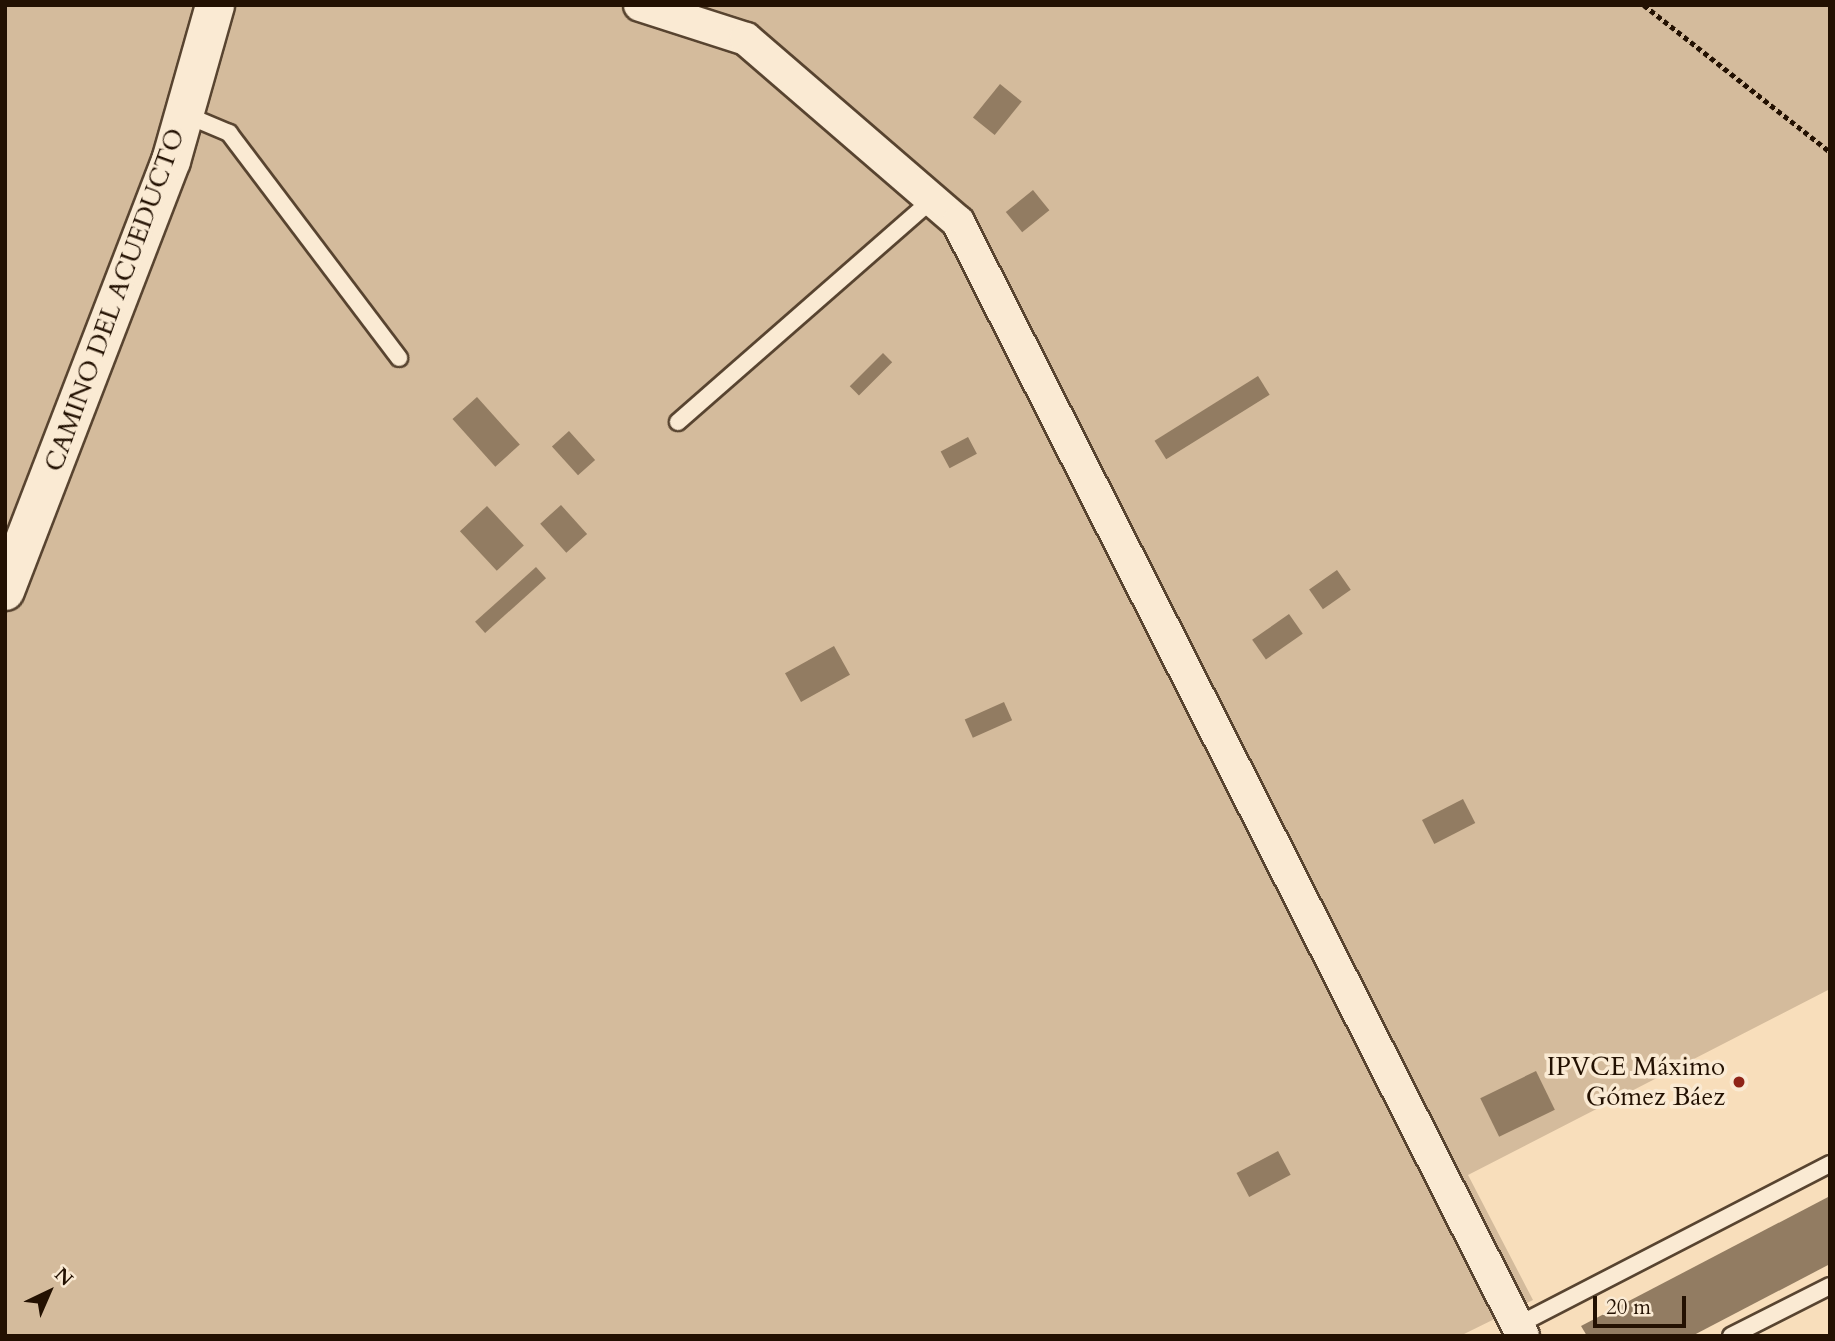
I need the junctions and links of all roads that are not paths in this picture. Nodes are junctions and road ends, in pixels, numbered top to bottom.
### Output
1 (215, 5) edge
2 (640, 5) edge
3 (184, 114) junction
4 (935, 197) junction
5 (399, 358) dead end
6 (678, 422) dead end
7 (5, 591) edge
8 (1830, 1164) edge
9 (1830, 1286) edge
10 (1521, 1331) edge
11 (1731, 1336) edge

1 - 3 street, CAMINO DEL ACUEDUCTO
2 - 4 street
3 - 5 lane
3 - 7 street, CAMINO DEL ACUEDUCTO
4 - 6 lane
4 - 10 street
8 - 10 lane
9 - 11 lane

